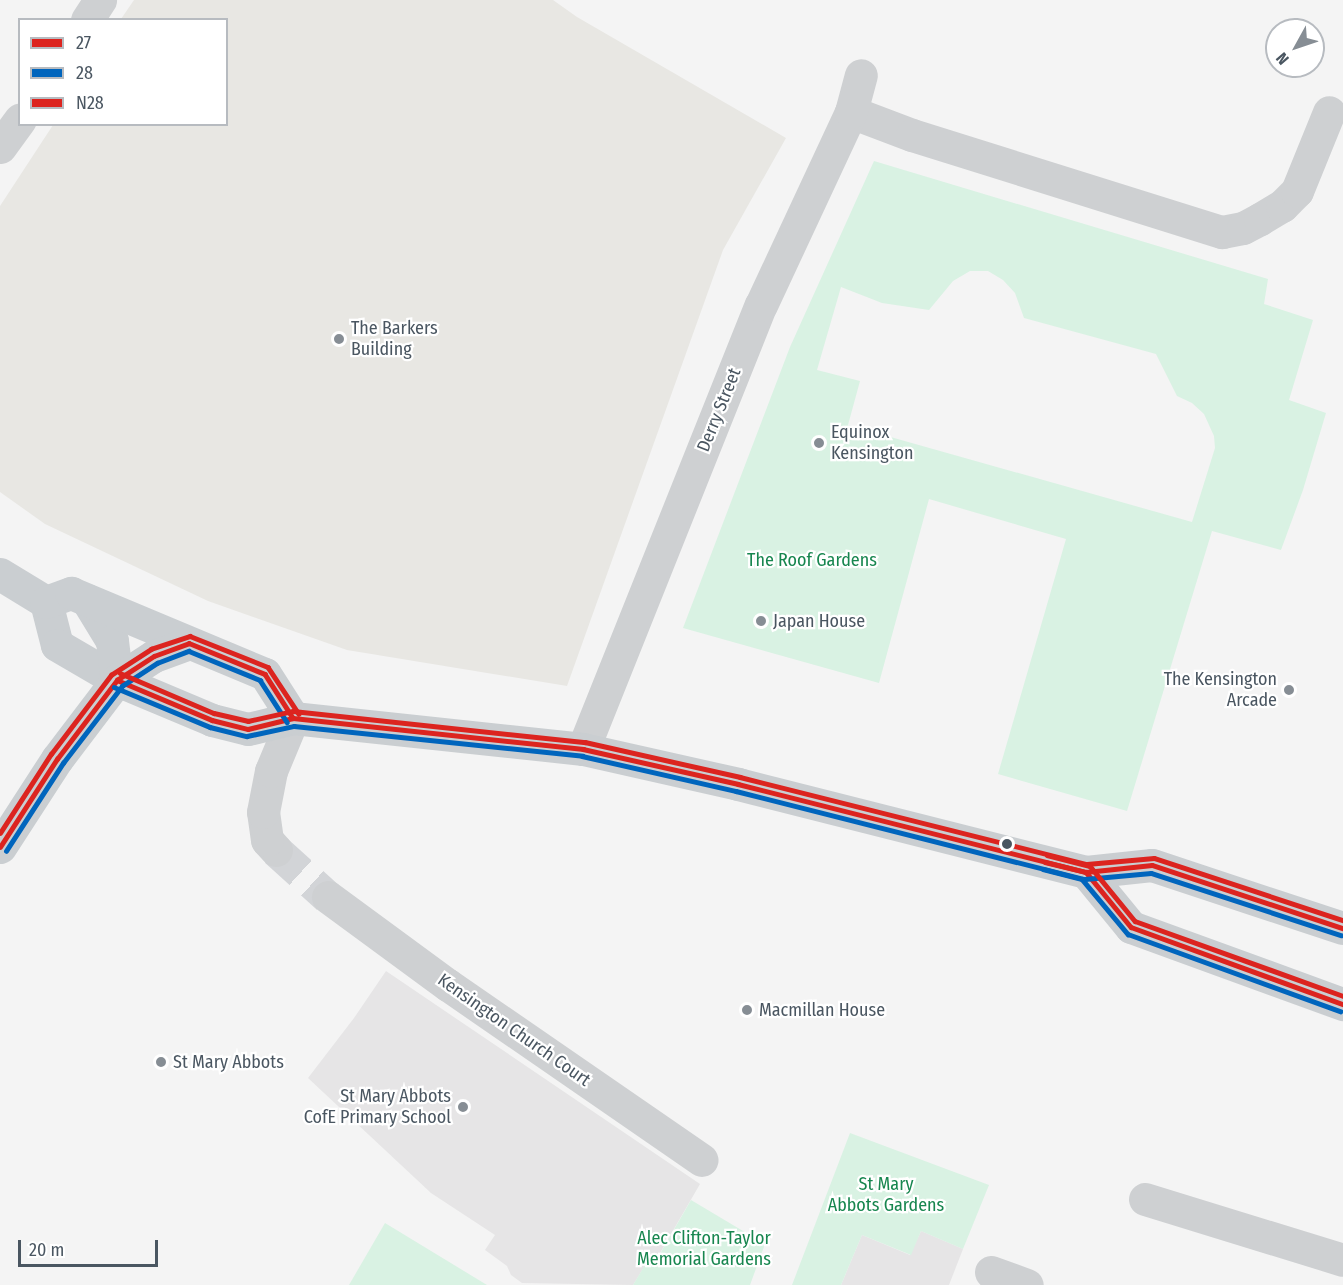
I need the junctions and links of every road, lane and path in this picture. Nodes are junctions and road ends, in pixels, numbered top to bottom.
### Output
1 (100, 0) edge
2 (88, 18) edge
3 (861, 75) dead end
4 (852, 112) junction
5 (1329, 112) dead end
6 (18, 122) edge
7 (0, 147) edge
8 (0, 574) edge
9 (87, 600) junction
10 (46, 602) junction
11 (189, 643) junction
12 (117, 680) junction
13 (293, 718) junction
14 (583, 749) junction
15 (0, 847) edge
16 (276, 850) tunnel mouth
17 (1086, 872) junction
18 (328, 897) tunnel mouth
19 (1343, 928) edge
20 (1343, 1004) edge
21 (702, 1160) dead end
22 (1145, 1199) dead end
23 (1343, 1260) edge
24 (991, 1272) dead end
25 (1027, 1285) edge

1 - 2 street
3 - 4 street, Derry Street
4 - 5 street
4 - 14 street, Derry Street
6 - 7 street
8 - 10 main road
9 - 10 main road
9 - 11 main road
9 - 12 main road
10 - 12 main road
11 - 12 main road
11 - 13 main road
12 - 13 main road
12 - 15 main road
13 - 14 main road
13 - 16 street
14 - 17 main road
17 - 19 main road
17 - 20 main road
18 - 21 street, Kensington Church Court
22 - 23 street
24 - 25 street

